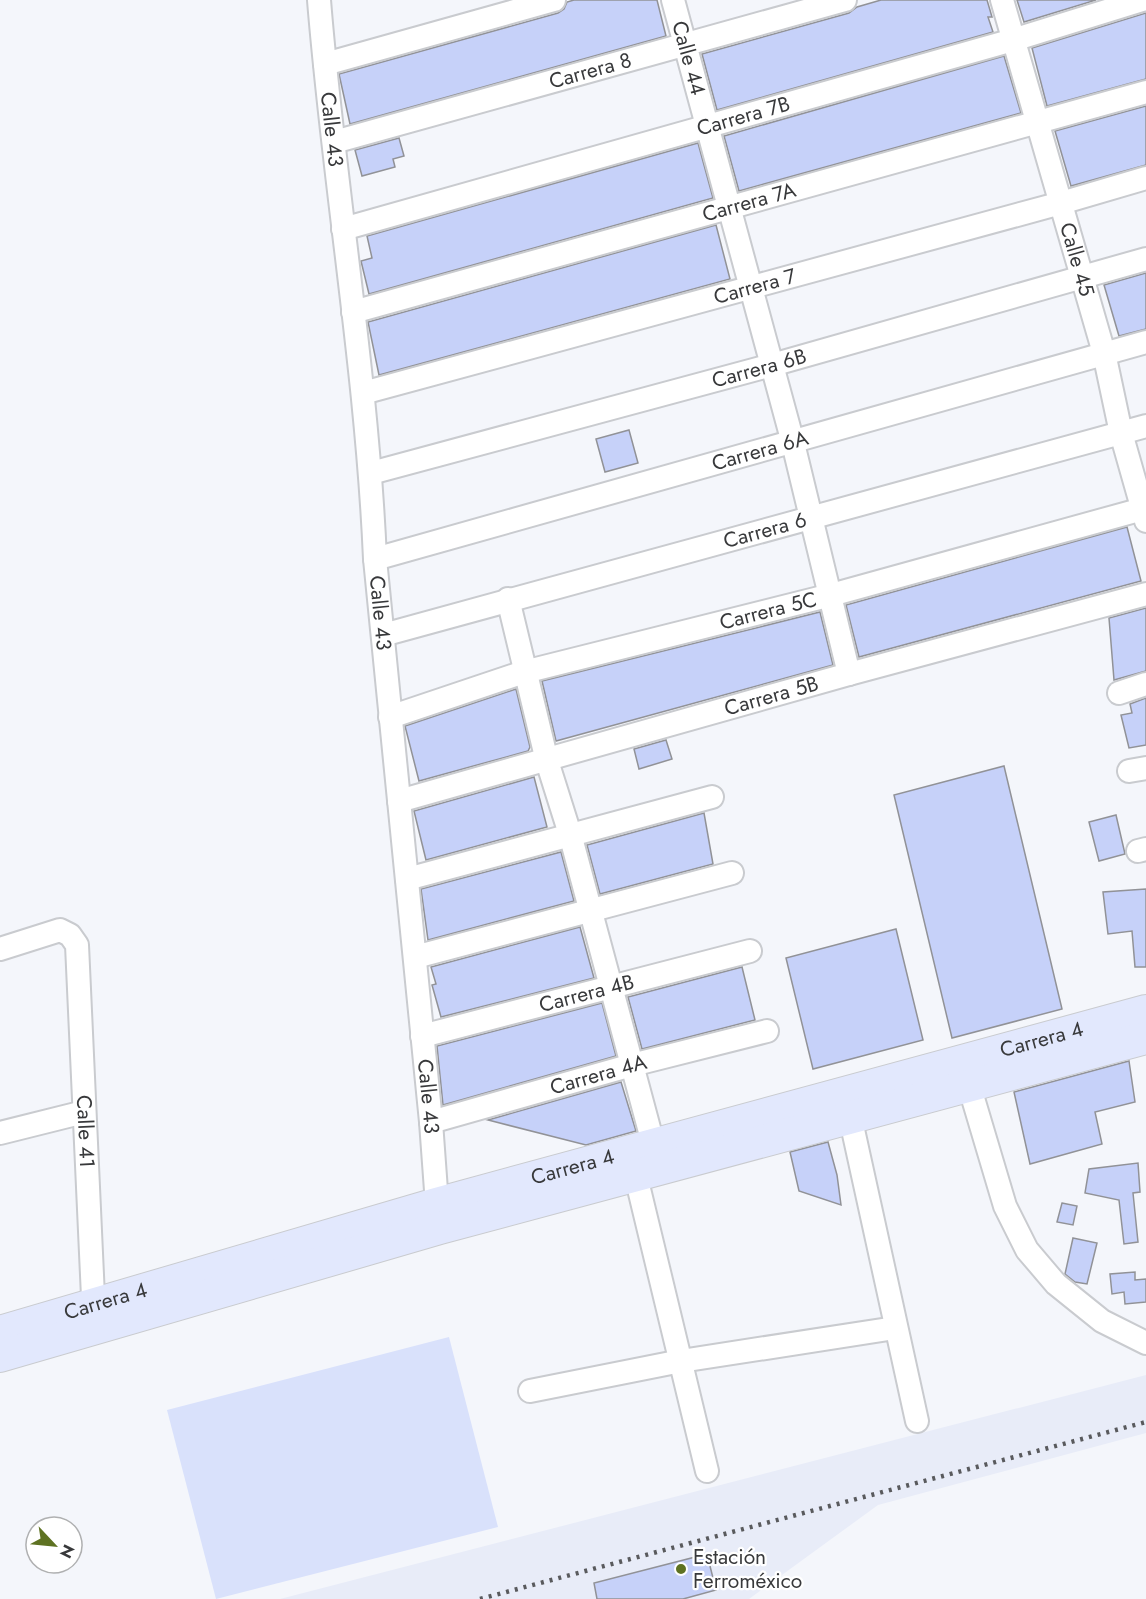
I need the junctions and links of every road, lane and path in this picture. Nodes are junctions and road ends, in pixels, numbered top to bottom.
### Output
1 (320, 0) edge
2 (554, 0) edge
3 (673, 0) edge
4 (845, 0) edge
5 (1002, 0) edge
6 (1142, 0) edge
7 (1013, 40) junction
8 (686, 43) junction
9 (325, 64) junction
10 (1146, 92) edge
11 (706, 124) junction
12 (1038, 124) junction
13 (334, 142) junction
14 (1146, 178) edge
15 (1061, 203) junction
16 (729, 209) junction
17 (343, 229) junction
18 (1146, 259) edge
19 (1081, 277) junction
20 (750, 286) junction
21 (353, 312) junction
22 (1146, 342) edge
23 (1104, 353) junction
24 (772, 365) junction
25 (363, 393) junction
26 (1146, 426) edge
27 (1121, 433) junction
28 (792, 439) junction
29 (371, 473) junction
30 (1145, 513) edge
31 (812, 518) junction
32 (375, 559) junction
33 (1146, 594) edge
34 (831, 595) junction
35 (508, 599) junction
36 (383, 635) junction
37 (524, 672) junction
38 (849, 674) junction
39 (1146, 684) edge
40 (1119, 693) dead end
41 (390, 717) junction
42 (547, 761) junction
43 (712, 797) dead end
44 (399, 801) junction
45 (570, 834) junction
46 (732, 873) dead end
47 (407, 879) junction
48 (591, 912) junction
49 (0, 949) edge
50 (750, 951) dead end
51 (415, 957) junction
52 (611, 986) junction
53 (1146, 1011) edge
54 (767, 1031) dead end
55 (422, 1036) junction
56 (1146, 1038) edge
57 (632, 1065) junction
58 (969, 1085) junction
59 (84, 1112) junction
60 (850, 1116) junction
61 (431, 1122) junction
62 (0, 1134) edge
63 (645, 1160) junction
64 (438, 1216) junction
65 (94, 1317) junction
66 (895, 1328) junction
67 (0, 1332) edge
68 (1146, 1343) edge
69 (0, 1356) edge
70 (681, 1361) junction
71 (530, 1391) dead end
72 (917, 1421) dead end
73 (707, 1471) dead end

1 - 9 street, Calle 43
2 - 9 street
3 - 8 street, Calle 44
4 - 8 street, Carrera 8
5 - 7 street, Calle 45
6 - 7 street, Carrera 7B
7 - 11 street, Carrera 7B
7 - 12 street, Calle 45
8 - 11 street, Calle 44
8 - 13 street, Carrera 8
9 - 13 street, Calle 43
10 - 12 street, Carrera 7A
11 - 16 street, Calle 44
11 - 17 street, Carrera 7B
12 - 15 street, Calle 45
12 - 16 street, Carrera 7A
13 - 17 street, Calle 43
14 - 15 street, Carrera 7
15 - 19 street, Calle 45
15 - 20 street, Carrera 7
16 - 20 street, Calle 44
16 - 21 street, Carrera 7A
17 - 21 street, Calle 43
18 - 19 street, Carrera 6B
19 - 23 street, Calle 45
19 - 24 street, Carrera 6B
20 - 24 street, Calle 44
20 - 25 street, Carrera 7
21 - 25 street, Calle 43
22 - 23 street, Carrera 6A
23 - 27 street, Calle 45
23 - 28 street, Carrera 6A
24 - 28 street, Calle 44
24 - 29 street, Carrera 6B
25 - 29 street, Calle 43
26 - 27 street, Carrera 6
27 - 30 street, Calle 45
27 - 31 street, Carrera 6
28 - 31 street, Calle 44
28 - 32 street, Carrera 6A
29 - 32 street, Calle 43
30 - 34 street, Carrera 5C
31 - 34 street, Calle 44
31 - 35 street, Carrera 6
32 - 36 street, Calle 43
33 - 38 street, Carrera 5B
34 - 37 street, Carrera 5C
34 - 38 street, Calle 44
35 - 36 street, Carrera 6
35 - 37 street
36 - 41 street, Calle 43
37 - 41 street, Carrera 5C
37 - 42 street
38 - 42 street, Carrera 5B
39 - 40 street
41 - 44 street, Calle 43
42 - 44 street, Carrera 5B
42 - 45 street
43 - 45 street
44 - 47 street, Calle 43
45 - 47 street
45 - 48 street
46 - 48 street
47 - 51 street, Calle 43
48 - 51 street
48 - 52 street
49 - 59 street, Calle 41
50 - 52 street, Carrera 4B
51 - 55 street, Calle 43
52 - 55 street, Carrera 4B
52 - 57 street
53 - 63 street, Carrera 4
54 - 57 street, Carrera 4A
55 - 61 street, Calle 43
56 - 58 street, Carrera 4
57 - 61 street, Carrera 4A
57 - 63 street
58 - 60 street, Carrera 4
58 - 68 street
59 - 62 street
59 - 65 street, Calle 41
60 - 63 street, Carrera 4
60 - 66 street
61 - 64 street, Calle 43
63 - 64 street, Carrera 4
63 - 70 street
64 - 65 street, Carrera 4
65 - 67 street, Carrera 4
65 - 69 street, Carrera 4
66 - 70 street
66 - 72 street
70 - 71 street
70 - 73 street

